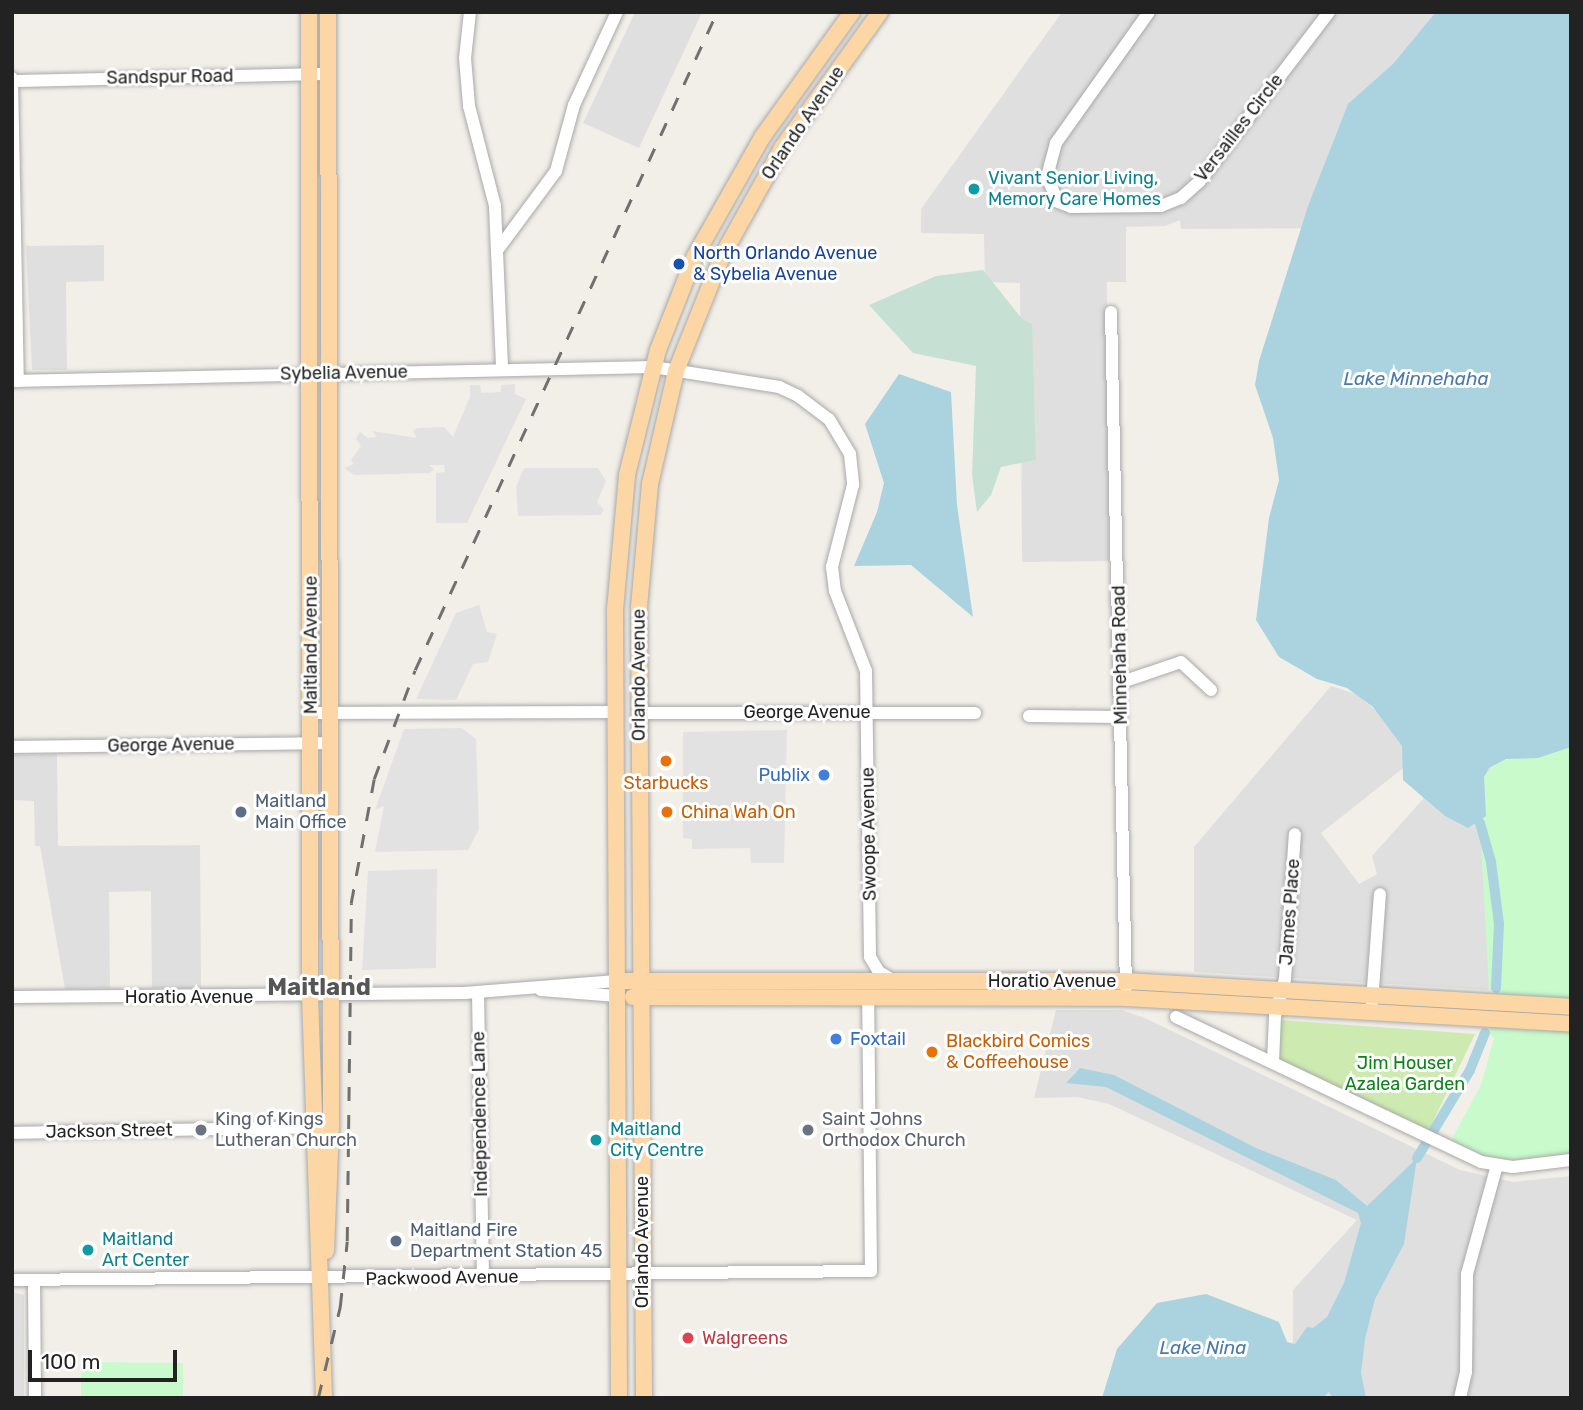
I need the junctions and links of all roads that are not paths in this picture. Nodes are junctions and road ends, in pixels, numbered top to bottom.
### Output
1 (309, 12) edge
2 (328, 12) edge
3 (470, 12) edge
4 (617, 12) edge
5 (852, 12) edge
6 (880, 12) edge
7 (1149, 12) edge
8 (1329, 12) edge
9 (310, 74) junction
10 (328, 74) junction
11 (12, 80) edge
12 (499, 248) junction
13 (1111, 312) dead end
14 (653, 367) junction
15 (502, 369) junction
16 (676, 371) junction
17 (332, 372) junction
18 (312, 373) junction
19 (15, 381) edge
20 (1122, 682) junction
21 (1211, 690) dead end
22 (330, 712) junction
23 (615, 712) junction
24 (868, 712) junction
25 (311, 713) junction
26 (639, 713) junction
27 (975, 713) dead end
28 (1029, 716) dead end
29 (1121, 717) junction
30 (310, 743) junction
31 (330, 743) junction
32 (12, 747) edge
33 (1295, 834) dead end
34 (1380, 894) dead end
35 (310, 895) junction
36 (330, 895) junction
37 (870, 957) junction
38 (642, 981) junction
39 (895, 981) junction
40 (1125, 981) junction
41 (850, 982) junction
42 (617, 989) junction
43 (1282, 989) junction
44 (478, 992) junction
45 (1373, 995) junction
46 (310, 996) junction
47 (329, 996) junction
48 (12, 998) edge
49 (642, 998) junction
50 (1126, 998) junction
51 (875, 999) junction
52 (1277, 1006) junction
53 (1571, 1007) edge
54 (1371, 1012) junction
55 (1176, 1017) dead end
56 (1571, 1024) edge
57 (1273, 1062) junction
58 (312, 1127) junction
59 (331, 1127) junction
60 (12, 1133) edge
61 (1571, 1160) edge
62 (1497, 1166) junction
63 (642, 1274) junction
64 (618, 1275) junction
65 (323, 1278) junction
66 (483, 1278) junction
67 (12, 1280) edge
68 (34, 1280) junction
69 (35, 1398) edge
70 (324, 1398) edge
71 (619, 1398) edge
72 (644, 1398) edge
73 (1461, 1398) edge

1 - 9 main road, Maitland Avenue
2 - 10 main road, Maitland Avenue
3 - 12 street
4 - 12 street
5 - 14 main road, Orlando Avenue
6 - 16 main road, Orlando Avenue
7 - 8 street, Versailles Circle
9 - 10 street, Sandspur Road
9 - 11 street, Sandspur Road
9 - 18 main road, Maitland Avenue
10 - 17 main road, Maitland Avenue
11 - 19 street
12 - 15 street
13 - 20 street, Minnehaha Road
14 - 15 street, Sybelia Avenue
14 - 16 street, Sybelia Avenue
14 - 23 main road, Orlando Avenue
15 - 17 street, Sybelia Avenue
16 - 24 street, Swoope Avenue
16 - 26 main road, Orlando Avenue
17 - 18 street, Sybelia Avenue
17 - 22 main road, Maitland Avenue
18 - 19 street, Sybelia Avenue
18 - 25 main road, Maitland Avenue
20 - 21 street
20 - 29 street, Minnehaha Road
22 - 23 street
22 - 25 street
22 - 31 main road, Maitland Avenue
23 - 42 main road, Orlando Avenue
24 - 26 street, George Avenue
24 - 27 street, George Avenue
24 - 37 street, Swoope Avenue
25 - 30 main road, Maitland Avenue
26 - 38 main road, Orlando Avenue
28 - 29 street
29 - 40 street, Minnehaha Road
30 - 31 street, George Avenue
30 - 32 street, George Avenue
30 - 35 main road, Maitland Avenue
31 - 36 main road, Maitland Avenue
33 - 43 street, James Place
34 - 45 street
35 - 36 street
35 - 46 main road, Maitland Avenue
36 - 47 main road, Maitland Avenue
37 - 39 street
37 - 41 street
38 - 41 main road, Horatio Avenue
38 - 42 main road, Horatio Avenue
38 - 49 main road, Orlando Avenue
39 - 40 main road, Horatio Avenue
39 - 41 main road, Horatio Avenue
39 - 51 main road
40 - 43 main road, Horatio Avenue
40 - 50 street, Minnehaha Road
42 - 44 street, Horatio Avenue
42 - 49 main road, Horatio Avenue
42 - 64 main road, Orlando Avenue
43 - 45 main road, Horatio Avenue
43 - 52 street, James Place
44 - 47 street, Horatio Avenue
44 - 66 street, Independence Lane
45 - 53 main road, Horatio Avenue
45 - 54 street
46 - 47 street, Horatio Avenue
46 - 48 street, Horatio Avenue
46 - 58 main road, Maitland Avenue
47 - 59 main road, Maitland Avenue
49 - 51 main road, Horatio Avenue
49 - 63 main road, Orlando Avenue
50 - 51 main road, Horatio Avenue
50 - 52 main road, Horatio Avenue
51 - 63 street, Packwood Avenue
52 - 54 main road, Horatio Avenue
52 - 57 street, James Place
54 - 56 main road, Horatio Avenue
55 - 57 street
57 - 62 street
58 - 59 street, Jackson Street
58 - 60 street, Jackson Street
58 - 65 main road, Maitland Avenue
59 - 65 main road, Maitland Avenue
61 - 62 street
62 - 73 street
63 - 64 street, Packwood Avenue
63 - 72 main road, Orlando Avenue
64 - 66 street, Packwood Avenue
64 - 71 main road, Orlando Avenue
65 - 66 street, Packwood Avenue
65 - 68 street, Packwood Avenue
65 - 70 main road, Maitland Avenue
67 - 68 street, Packwood Avenue
68 - 69 street

